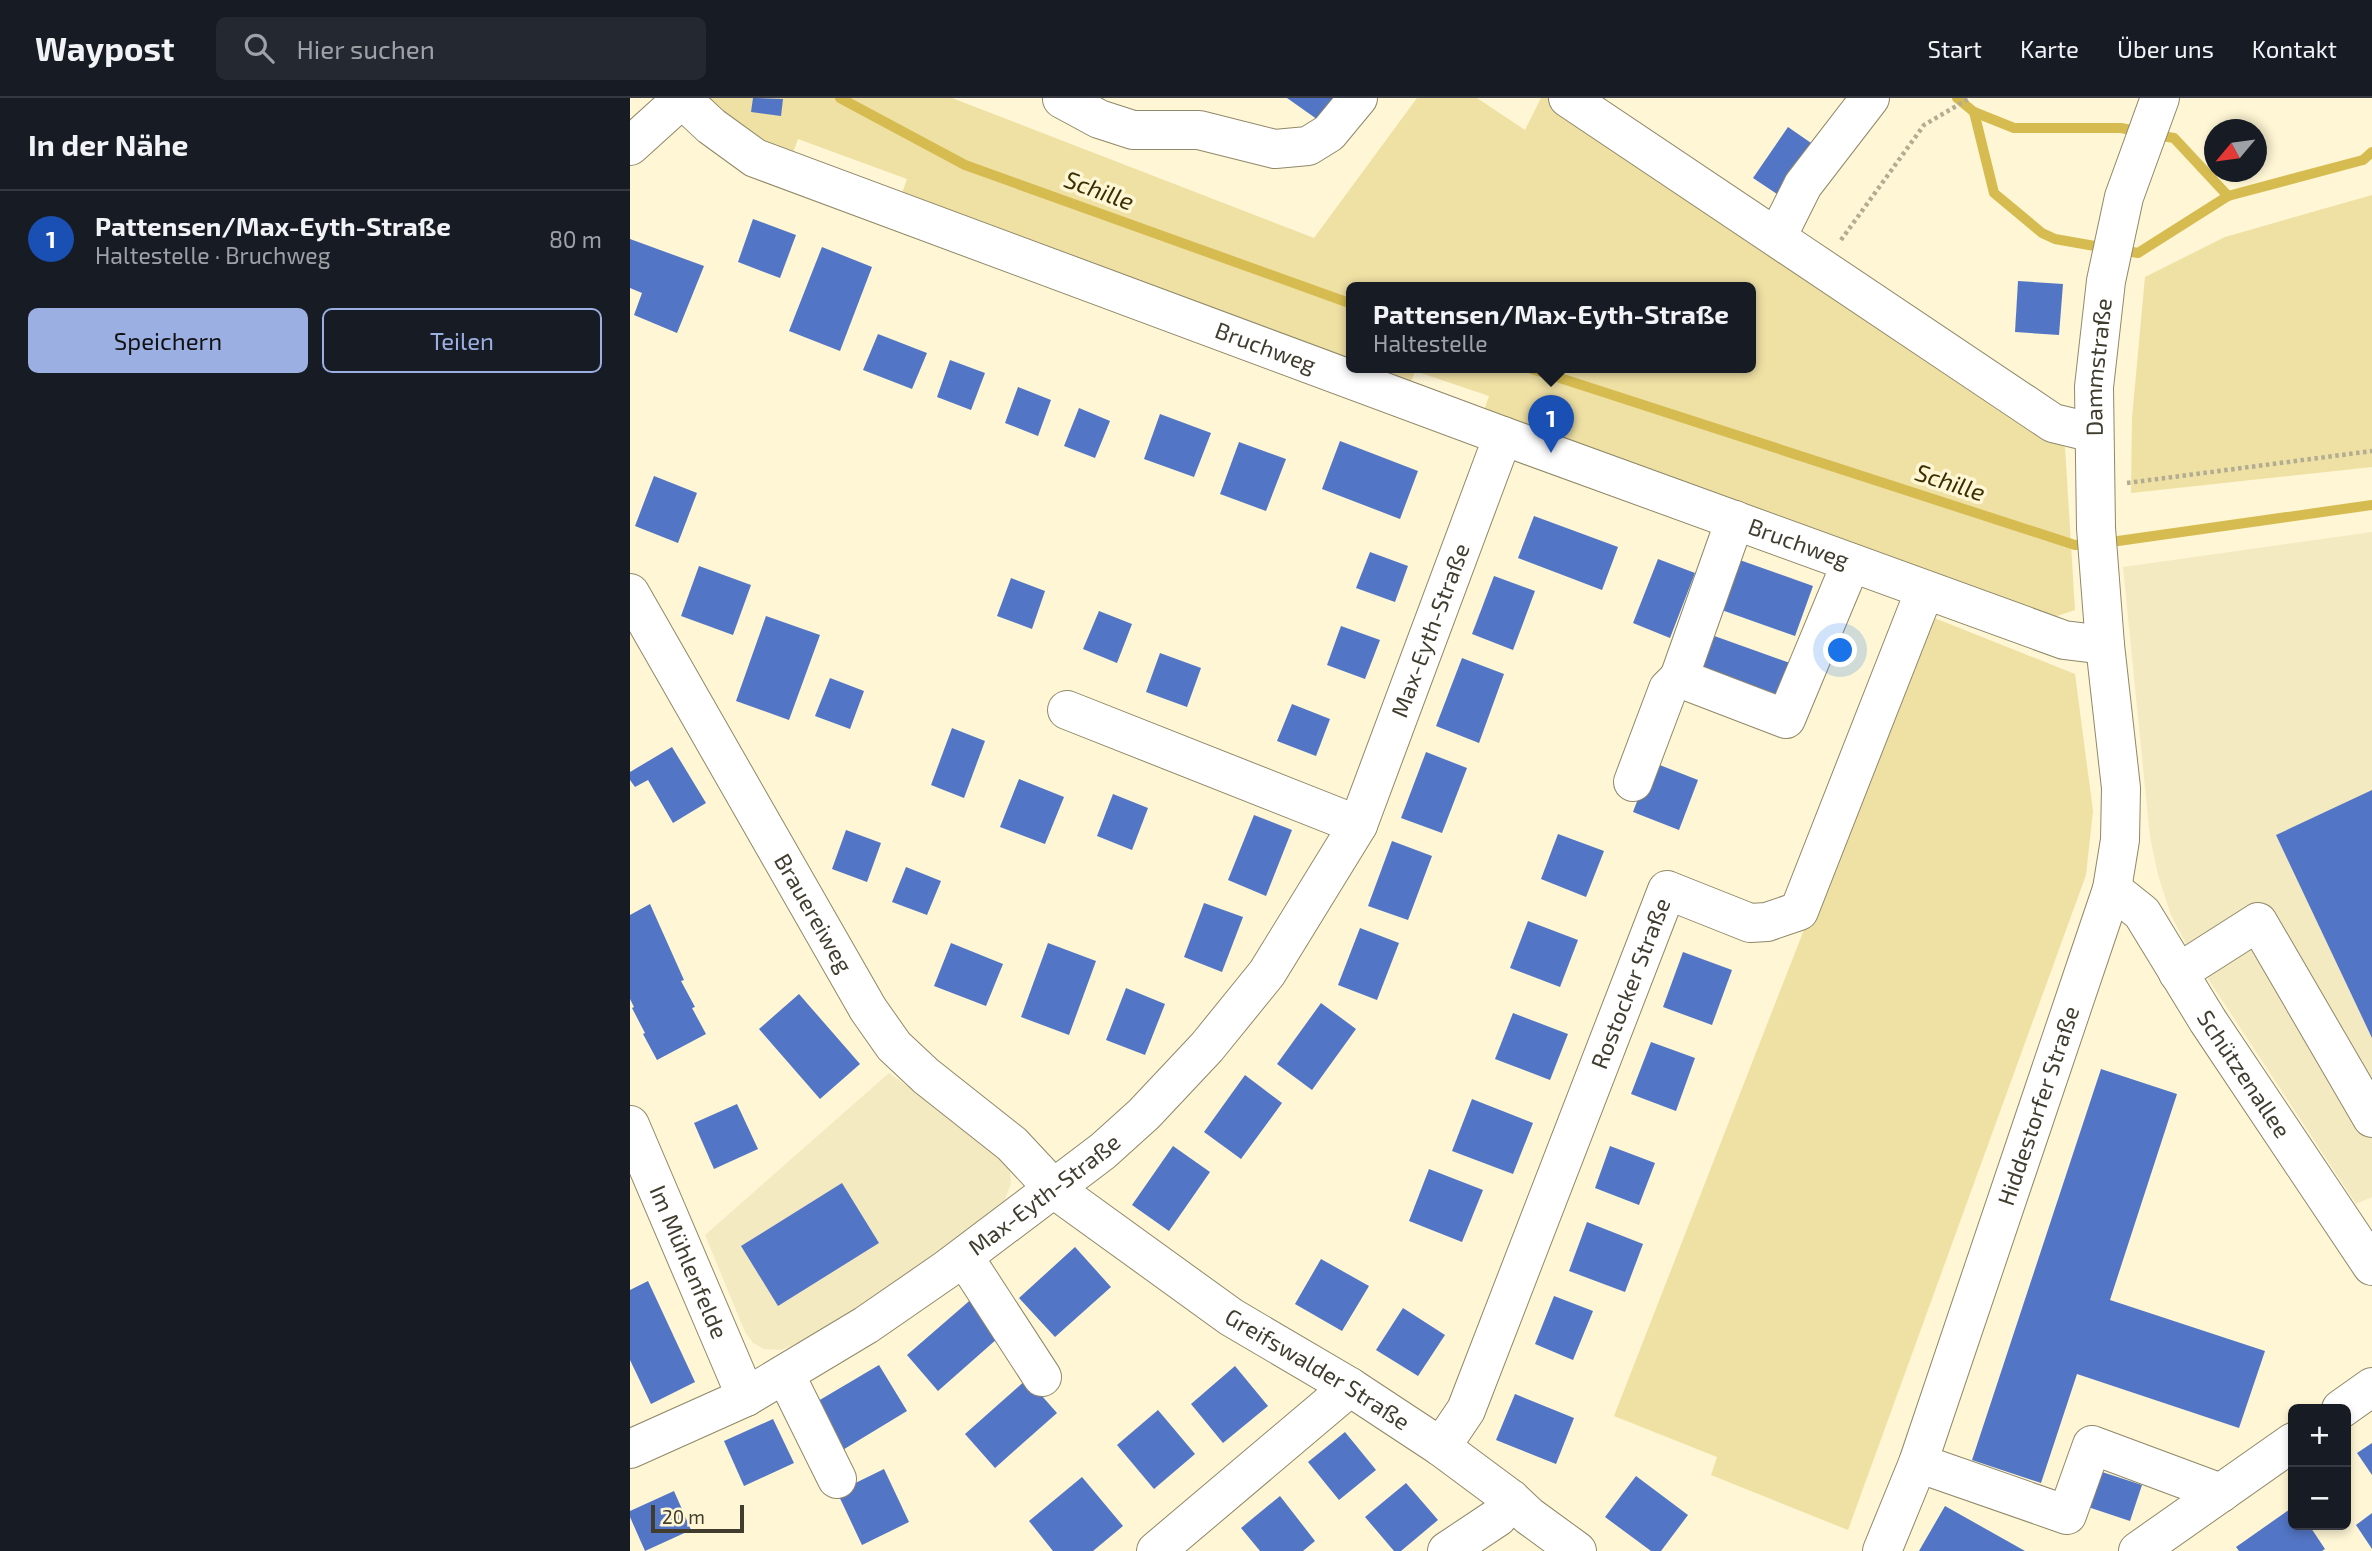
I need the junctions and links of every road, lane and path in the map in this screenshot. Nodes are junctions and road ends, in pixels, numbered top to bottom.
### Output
1 (682, 98) edge
2 (1358, 98) edge
3 (1568, 98) edge
4 (1870, 98) edge
5 (1970, 98) edge
6 (1062, 99) edge
7 (2158, 104) edge
8 (630, 146) edge
9 (1777, 237) junction
10 (1822, 266) junction
11 (2094, 433) junction
12 (1503, 436) junction
13 (2372, 451) edge
14 (2095, 483) junction
15 (1735, 520) junction
16 (1851, 563) junction
17 (1925, 590) junction
18 (630, 593) edge
19 (2105, 645) junction
20 (1679, 678) junction
21 (1067, 710) dead end
22 (1633, 782) dead end
23 (1358, 825) junction
24 (2112, 888) junction
25 (2178, 973) junction
26 (2372, 1118) edge
27 (630, 1125) edge
28 (1054, 1189) junction
29 (2359, 1220) edge
30 (964, 1257) junction
31 (2372, 1266) edge
32 (785, 1374) junction
33 (1042, 1377) dead end
34 (1350, 1387) junction
35 (2372, 1387) edge
36 (746, 1397) junction
37 (2348, 1404) edge
38 (2288, 1446) edge
39 (1441, 1447) junction
40 (630, 1448) edge
41 (1918, 1464) junction
42 (837, 1479) dead end
43 (2221, 1493) junction
44 (1511, 1499) junction
45 (1156, 1551) edge
46 (1447, 1551) edge
47 (1577, 1551) edge
48 (1882, 1551) edge
49 (2138, 1551) edge

1 - 8 street
1 - 12 street, Bruchweg
2 - 6 street
3 - 9 street
4 - 9 street
5 - 10 path
7 - 11 street, Dammstraße
9 - 10 street
10 - 11 street
11 - 14 street, Dammstraße
12 - 15 street, Bruchweg
12 - 23 street, Max-Eyth-Straße
13 - 14 path
14 - 19 street, Dammstraße
15 - 16 street, Bruchweg
15 - 20 street
16 - 17 street, Bruchweg
16 - 20 street
17 - 19 street, Bruchweg
17 - 39 street, Rostocker Straße
18 - 28 street, Brauereiweg
19 - 24 street, Hiddestorfer Straße
20 - 22 street
21 - 23 street
23 - 28 street, Max-Eyth-Straße
24 - 25 street, Schützenallee
24 - 41 street, Hiddestorfer Straße
25 - 26 street
25 - 29 street, Schützenallee
27 - 36 street, Im Mühlenfelde
28 - 30 street, Max-Eyth-Straße
28 - 34 street, Greifswalder Straße
29 - 31 street, Schützenallee
30 - 32 street, Max-Eyth-Straße
30 - 33 street
32 - 36 street, Max-Eyth-Straße
32 - 42 street
34 - 39 street, Greifswalder Straße
34 - 45 street
35 - 37 street
36 - 40 street, Max-Eyth-Straße
38 - 43 street
39 - 44 street, Greifswalder Straße
41 - 43 street
41 - 48 street, Hiddestorfer Straße
43 - 49 street
44 - 46 street
44 - 47 street, Greifswalder Straße

